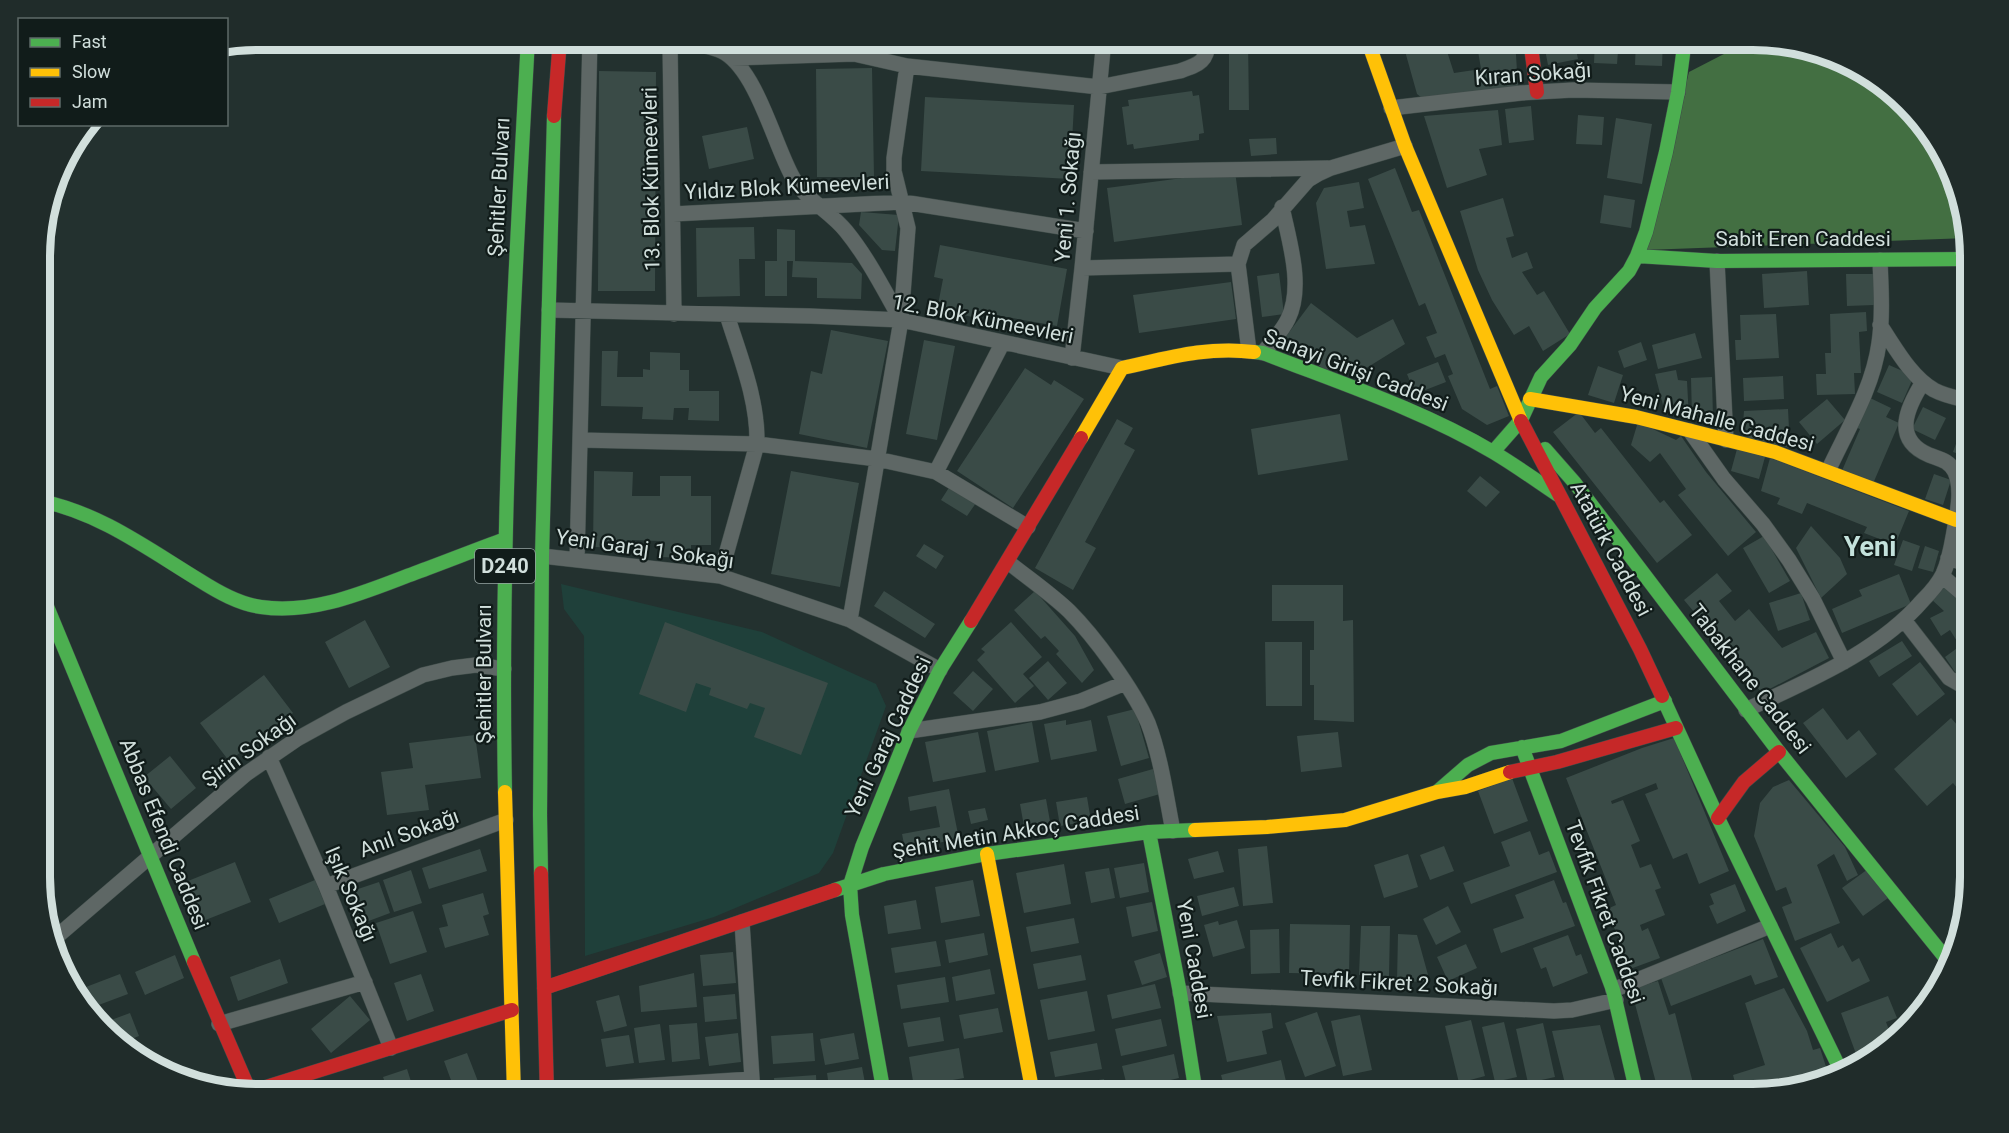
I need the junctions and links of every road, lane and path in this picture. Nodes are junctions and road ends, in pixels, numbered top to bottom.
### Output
1 (528, 50) edge
2 (559, 50) edge
3 (591, 50) edge
4 (670, 50) edge
5 (718, 50) edge
6 (1103, 50) edge
7 (1208, 50) edge
8 (1371, 50) edge
9 (1531, 50) edge
10 (1684, 50) edge
11 (732, 58) junction
12 (907, 66) junction
13 (1099, 87) junction
14 (1537, 92) junction
15 (1678, 92) junction
16 (1391, 108) junction
17 (1405, 146) junction
18 (1331, 168) junction
19 (1091, 172) junction
20 (903, 202) junction
21 (819, 206) junction
22 (1282, 207) junction
23 (673, 214) junction
24 (1086, 231) junction
25 (1637, 256) junction
26 (1959, 259) edge
27 (1880, 260) junction
28 (1717, 261) junction
29 (1238, 264) junction
30 (1082, 268) junction
31 (549, 310) junction
32 (583, 311) junction
33 (674, 314) junction
34 (727, 315) junction
35 (901, 320) junction
36 (1880, 325) junction
37 (1002, 344) junction
38 (1256, 352) junction
39 (1072, 358) junction
40 (1122, 368) junction
41 (1923, 382) junction
42 (1959, 398) edge
43 (1530, 399) junction
44 (1521, 420) junction
45 (1690, 431) junction
46 (580, 440) junction
47 (1726, 440) junction
48 (757, 444) junction
49 (1493, 452) junction
50 (877, 459) junction
51 (1828, 471) junction
52 (936, 472) junction
53 (1558, 495) junction
54 (1959, 496) edge
55 (50, 502) edge
56 (1959, 515) edge
57 (1959, 522) edge
58 (1028, 527) junction
59 (505, 539) junction
60 (542, 556) junction
61 (1948, 558) junction
62 (578, 560) junction
63 (1008, 561) junction
64 (1959, 562) edge
65 (720, 576) junction
66 (1633, 576) junction
67 (1942, 576) junction
68 (1608, 588) junction
69 (1959, 591) edge
70 (50, 614) edge
71 (850, 620) junction
72 (1904, 620) junction
73 (1844, 662) junction
74 (504, 669) junction
75 (940, 670) junction
76 (1125, 683) junction
77 (1959, 684) edge
78 (1665, 701) junction
79 (1746, 710) junction
80 (1676, 728) junction
81 (909, 731) junction
82 (1522, 747) junction
83 (1779, 753) junction
84 (269, 757) junction
85 (1530, 767) junction
86 (1437, 792) junction
87 (1718, 819) junction
88 (506, 820) junction
89 (1173, 831) junction
90 (1149, 832) junction
91 (987, 854) junction
92 (150, 855) junction
93 (850, 885) junction
94 (326, 886) junction
95 (742, 922) junction
96 (1770, 926) junction
97 (59, 935) edge
98 (1944, 957) edge
99 (364, 982) junction
100 (544, 988) junction
101 (1180, 993) junction
102 (1614, 995) junction
103 (512, 1010) junction
104 (219, 1024) junction
105 (391, 1048) junction
106 (1838, 1065) edge
107 (246, 1083) edge
108 (1031, 1083) edge
109 (1194, 1083) edge
110 (1634, 1083) edge
111 (276, 1084) edge
112 (514, 1084) edge
113 (547, 1084) edge
114 (753, 1084) edge
115 (882, 1084) edge

1 - 59 street, Şehitler Bulvarı / D240
2 - 31 street, D240
3 - 32 street
4 - 23 street, 13. Blok Kümeevleri
5 - 11 street
6 - 13 street, Yeni 1. Sokağı
7 - 13 street
8 - 16 street, Atatürk Caddesi
9 - 14 street
10 - 15 street
11 - 12 street
11 - 21 street
12 - 13 street
12 - 20 street
13 - 19 street, Yeni 1. Sokağı
14 - 15 street, Kıran Sokağı
14 - 16 street, Kıran Sokağı
15 - 25 street
16 - 17 street, Atatürk Caddesi
17 - 18 street
17 - 44 street, Atatürk Caddesi
18 - 19 street
18 - 22 street
19 - 24 street, Yeni 1. Sokağı
20 - 21 street, Yıldız Blok Kümeevleri
20 - 24 street, Yıldız Blok Kümeevleri
20 - 35 street
21 - 23 street, Yıldız Blok Kümeevleri
21 - 35 street
22 - 29 street
22 - 38 street
23 - 33 street, 13. Blok Kümeevleri
24 - 30 street, Yeni 1. Sokağı
25 - 28 street, Sabit Eren Caddesi
25 - 43 street
26 - 27 street, Sabit Eren Caddesi
27 - 28 street, Sabit Eren Caddesi
27 - 36 street
28 - 47 street
29 - 30 street
29 - 38 street
30 - 39 street, Yeni 1. Sokağı
31 - 32 street, 12. Blok Kümeevleri
31 - 60 street, D240
32 - 33 street, 12. Blok Kümeevleri
32 - 46 street
33 - 34 street, 12. Blok Kümeevleri
34 - 35 street, 12. Blok Kümeevleri
34 - 48 street
35 - 37 street, 12. Blok Kümeevleri
35 - 50 street
36 - 41 street
36 - 51 street
37 - 39 street, 12. Blok Kümeevleri
37 - 52 street
38 - 40 street, Sanayi Girişi Caddesi
38 - 49 street, Sanayi Girişi Caddesi
39 - 40 street, 12. Blok Kümeevleri
40 - 58 street, Yeni Garaj Caddesi
41 - 42 street
41 - 54 street
43 - 44 street
43 - 45 street, Yeni Mahalle Caddesi
44 - 49 street
44 - 53 street, Atatürk Caddesi
44 - 66 street, Tabakhane Caddesi
45 - 47 street, Yeni Mahalle Caddesi
45 - 73 street
46 - 48 street
46 - 62 street
47 - 51 street, Yeni Mahalle Caddesi
48 - 50 street
48 - 65 street
49 - 53 street, Sanayi Girişi Caddesi
50 - 52 street
50 - 71 street
51 - 56 street, Yeni Mahalle Caddesi
52 - 58 street
53 - 68 street, Atatürk Caddesi
55 - 59 street
57 - 61 street
58 - 63 street, Yeni Garaj Caddesi
59 - 74 street, Şehitler Bulvarı / D240
60 - 62 street, Yeni Garaj 1 Sokağı
60 - 100 street, D240
61 - 64 street
61 - 67 street
62 - 65 street, Yeni Garaj 1 Sokağı
63 - 75 street, Yeni Garaj Caddesi
63 - 76 street
65 - 71 street, Yeni Garaj 1 Sokağı
66 - 68 street
66 - 79 street, Tabakhane Caddesi
67 - 69 street
67 - 72 street
68 - 78 street, Atatürk Caddesi
70 - 92 street, Abbas Efendi Caddesi
71 - 75 street, Yeni Garaj 1 Sokağı
72 - 73 street
72 - 77 street
73 - 79 street
74 - 84 street, Şirin Sokağı
74 - 88 street, Şehitler Bulvarı / D240
75 - 81 street, Yeni Garaj Caddesi
76 - 81 street
76 - 89 street
78 - 80 street, Atatürk Caddesi
78 - 82 street, Şehit Metin Akkoç Caddesi
79 - 83 street, Tabakhane Caddesi
80 - 85 street, Şehit Metin Akkoç Caddesi
80 - 87 street, Atatürk Caddesi
81 - 93 street, Yeni Garaj Caddesi
82 - 85 street, Tevfik Fikret Caddesi
82 - 86 street, Şehit Metin Akkoç Caddesi
83 - 87 street
83 - 98 street, Tabakhane Caddesi
84 - 92 street, Şirin Sokağı
84 - 94 street, Işık Sokağı
85 - 86 street, Şehit Metin Akkoç Caddesi
85 - 102 street, Tevfik Fikret Caddesi
86 - 89 street, Şehit Metin Akkoç Caddesi
87 - 96 street, Atatürk Caddesi
88 - 94 street, Anıl Sokağı
88 - 103 street, Şehitler Bulvarı / D240
89 - 90 street, Şehit Metin Akkoç Caddesi
90 - 91 street, Şehit Metin Akkoç Caddesi
90 - 101 street, Yeni Caddesi
91 - 93 street, Şehit Metin Akkoç Caddesi
91 - 108 street
92 - 97 street, Şirin Sokağı
92 - 104 street, Abbas Efendi Caddesi
93 - 95 street, Şehit Metin Akkoç Caddesi
93 - 115 street, Yeni Garaj Caddesi
94 - 99 street, Işık Sokağı
95 - 100 street, Şehit Metin Akkoç Caddesi
95 - 114 street
96 - 102 street, Tevfik Fikret 2 Sokağı
96 - 106 street, Atatürk Caddesi
99 - 104 street
99 - 105 street, Işık Sokağı
100 - 113 street, D240
101 - 102 street, Tevfik Fikret 2 Sokağı
101 - 109 street, Yeni Caddesi
102 - 110 street, Tevfik Fikret Caddesi
103 - 105 street
103 - 112 street, Şehitler Bulvarı / D240
104 - 107 street, Abbas Efendi Caddesi
105 - 111 street

